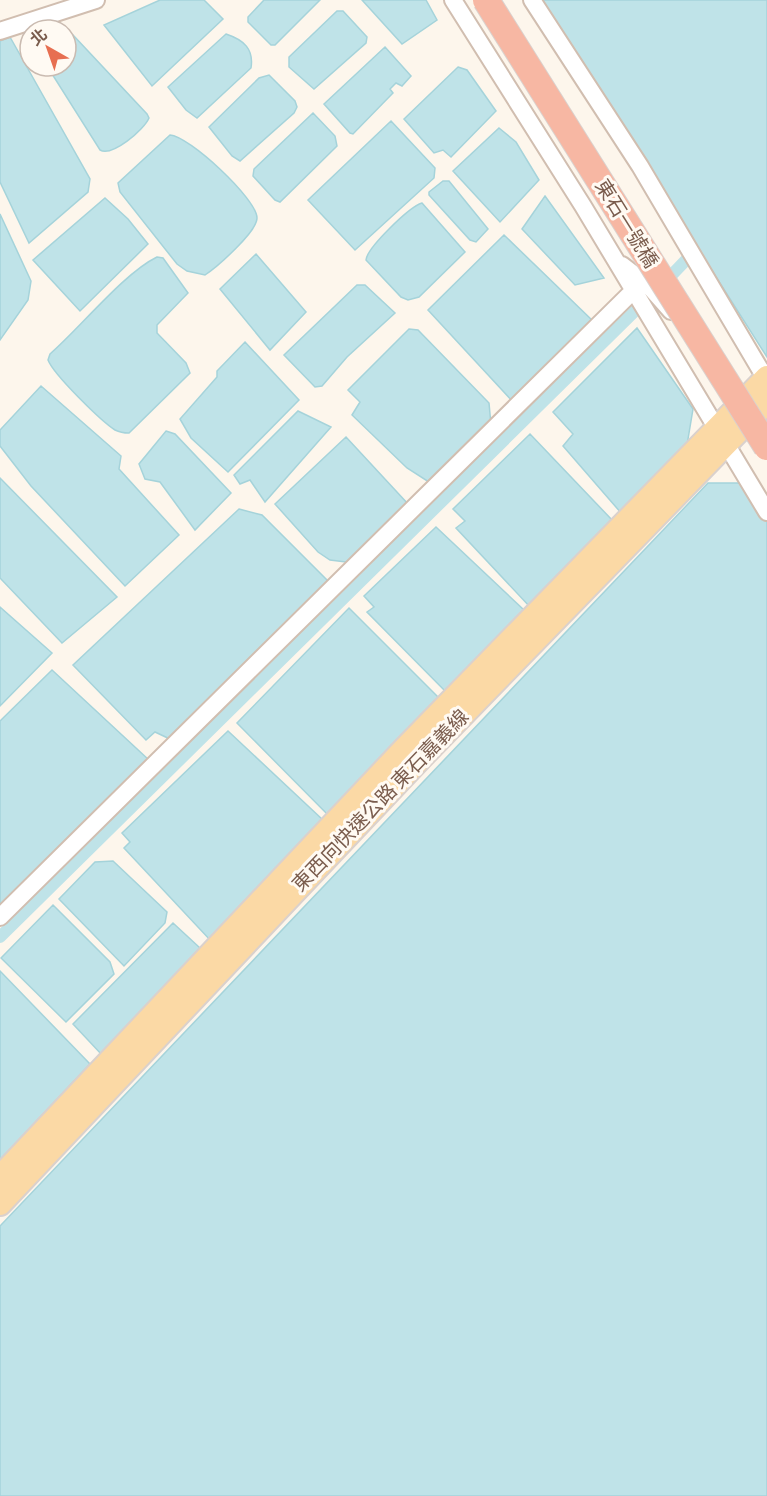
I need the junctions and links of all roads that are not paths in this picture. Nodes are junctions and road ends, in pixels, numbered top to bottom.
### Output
1 (96, 0) edge
2 (453, 0) edge
3 (486, 0) edge
4 (507, 0) edge
5 (532, 0) edge
6 (0, 31) edge
7 (614, 259) junction
8 (633, 291) junction
9 (766, 379) edge
10 (757, 410) edge
11 (720, 437) junction
12 (767, 447) edge
13 (767, 512) edge
14 (0, 917) edge
15 (0, 1177) edge
16 (0, 1204) edge

1 - 6 street
2 - 7 street
3 - 12 highway, 東石一號橋, bridge
4 - 10 highway, 東石一號橋
5 - 9 street
7 - 8 street
7 - 10 street
8 - 11 street
8 - 14 street
9 - 10 main road, 東西向快速公路 東石嘉義線
10 - 11 main road, 東西向快速公路 東石嘉義線
11 - 13 street
11 - 15 main road, 東西向快速公路 東石嘉義線
11 - 16 main road, 東西向快速公路 東石嘉義線

